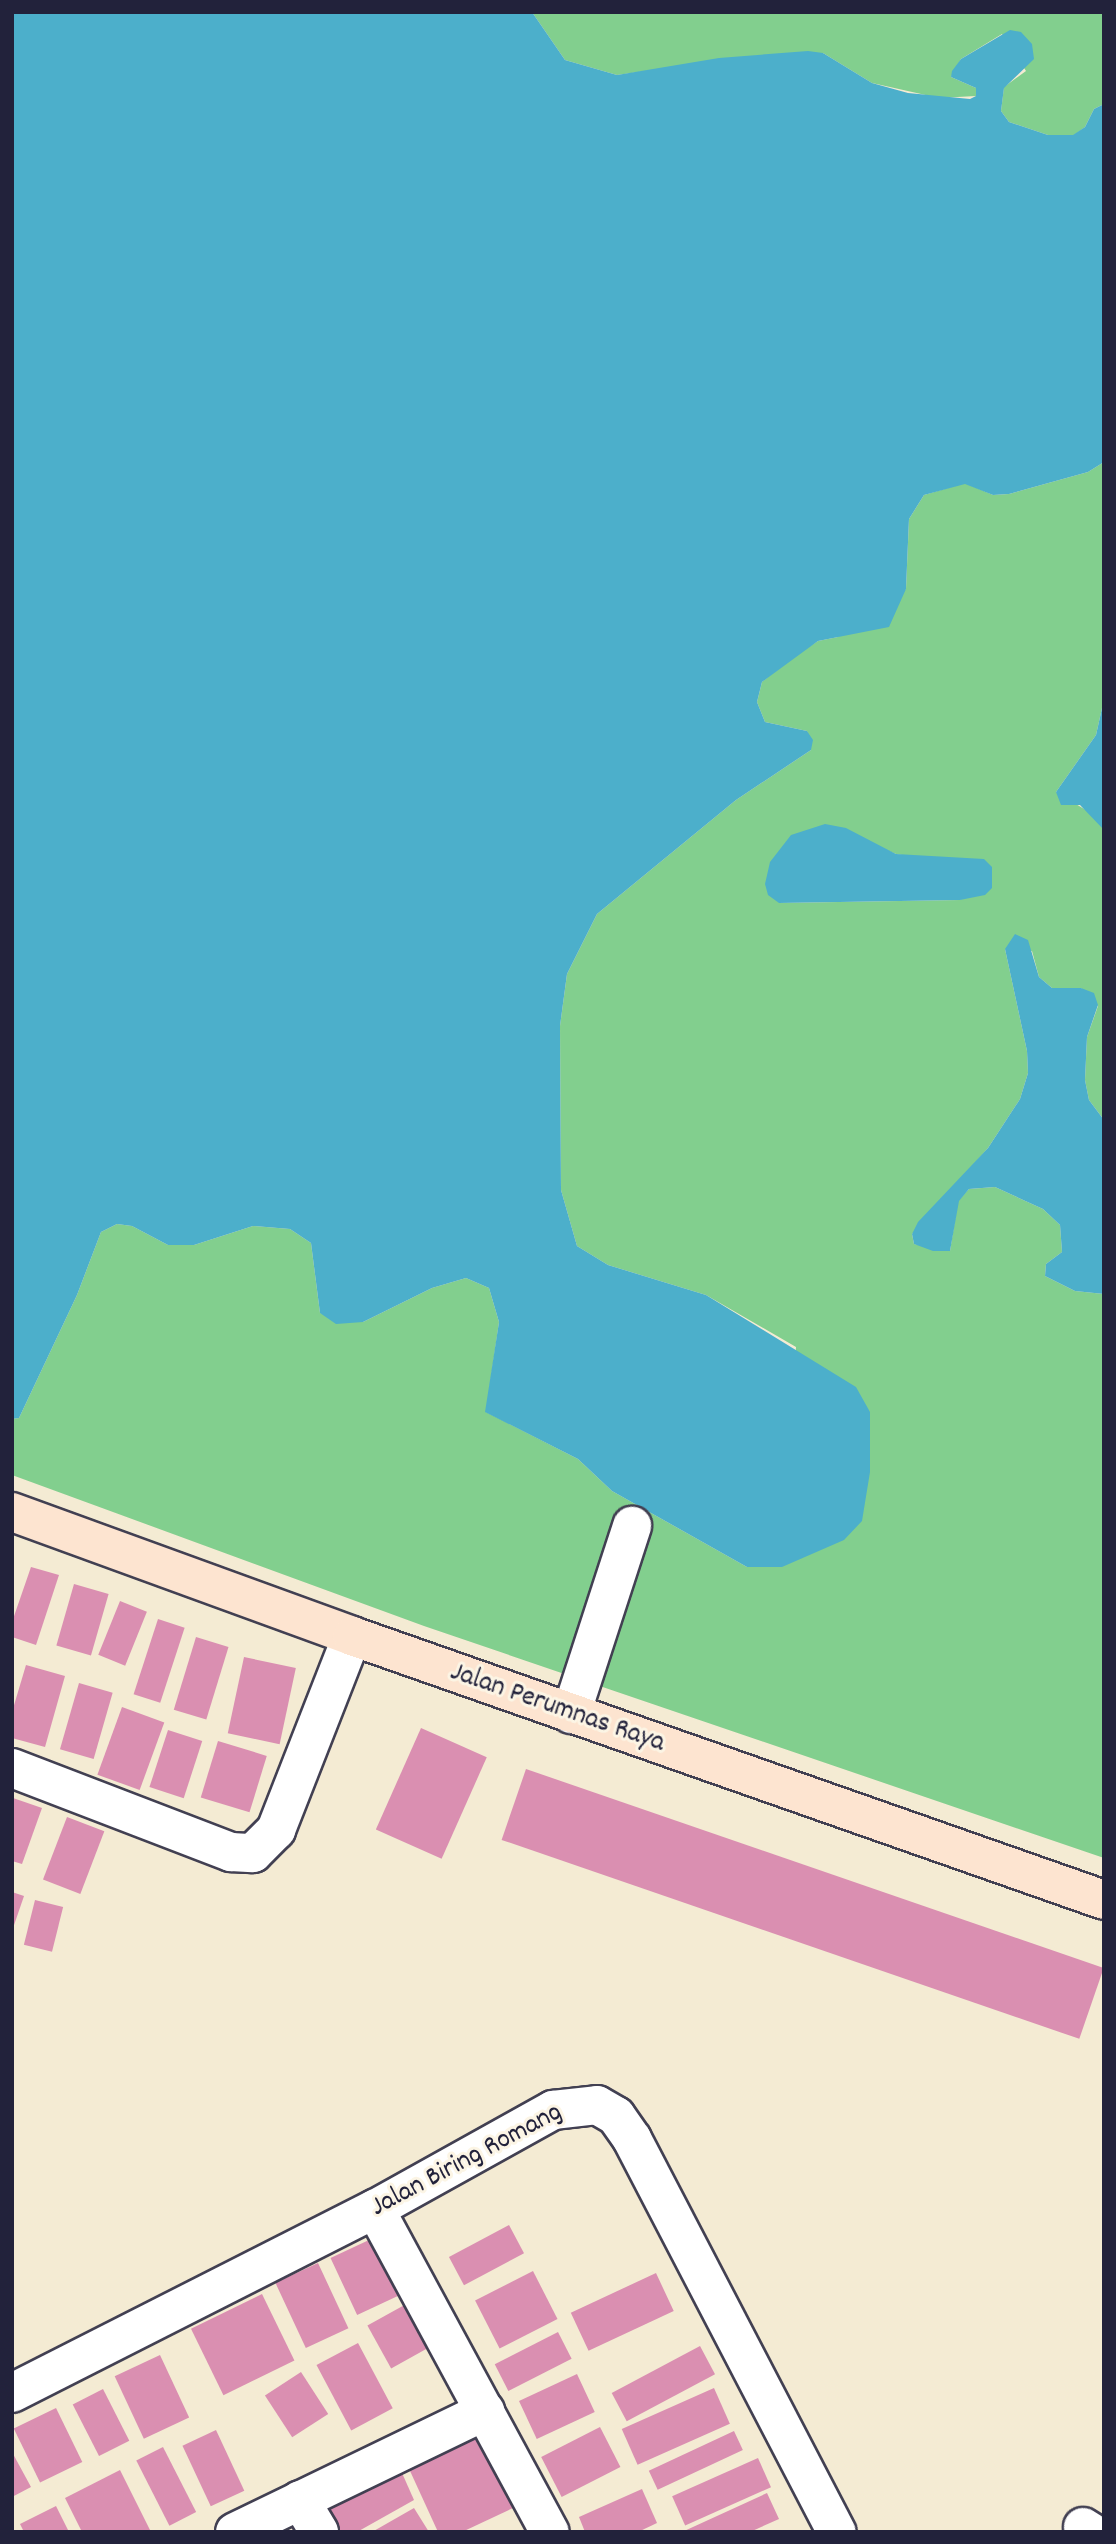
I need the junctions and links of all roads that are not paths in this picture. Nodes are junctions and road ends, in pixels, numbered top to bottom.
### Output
1 (12, 1512) edge
2 (632, 1526) dead end
3 (352, 1636) junction
4 (571, 1714) junction
5 (12, 1768) edge
6 (1104, 1900) edge
7 (375, 2209) junction
8 (12, 2393) edge
9 (485, 2411) junction
10 (300, 2500) junction
11 (235, 2532) edge
12 (319, 2532) edge
13 (550, 2532) edge
14 (837, 2532) edge

1 - 3 street, Jalan Perumnas Raya
2 - 4 street
3 - 4 street, Jalan Perumnas Raya
3 - 5 street
4 - 6 street, Jalan Perumnas Raya
7 - 8 street, Jalan Biring Romang
7 - 9 street
7 - 14 street, Jalan Biring Romang
9 - 10 street
9 - 13 street
10 - 11 street
10 - 12 street

